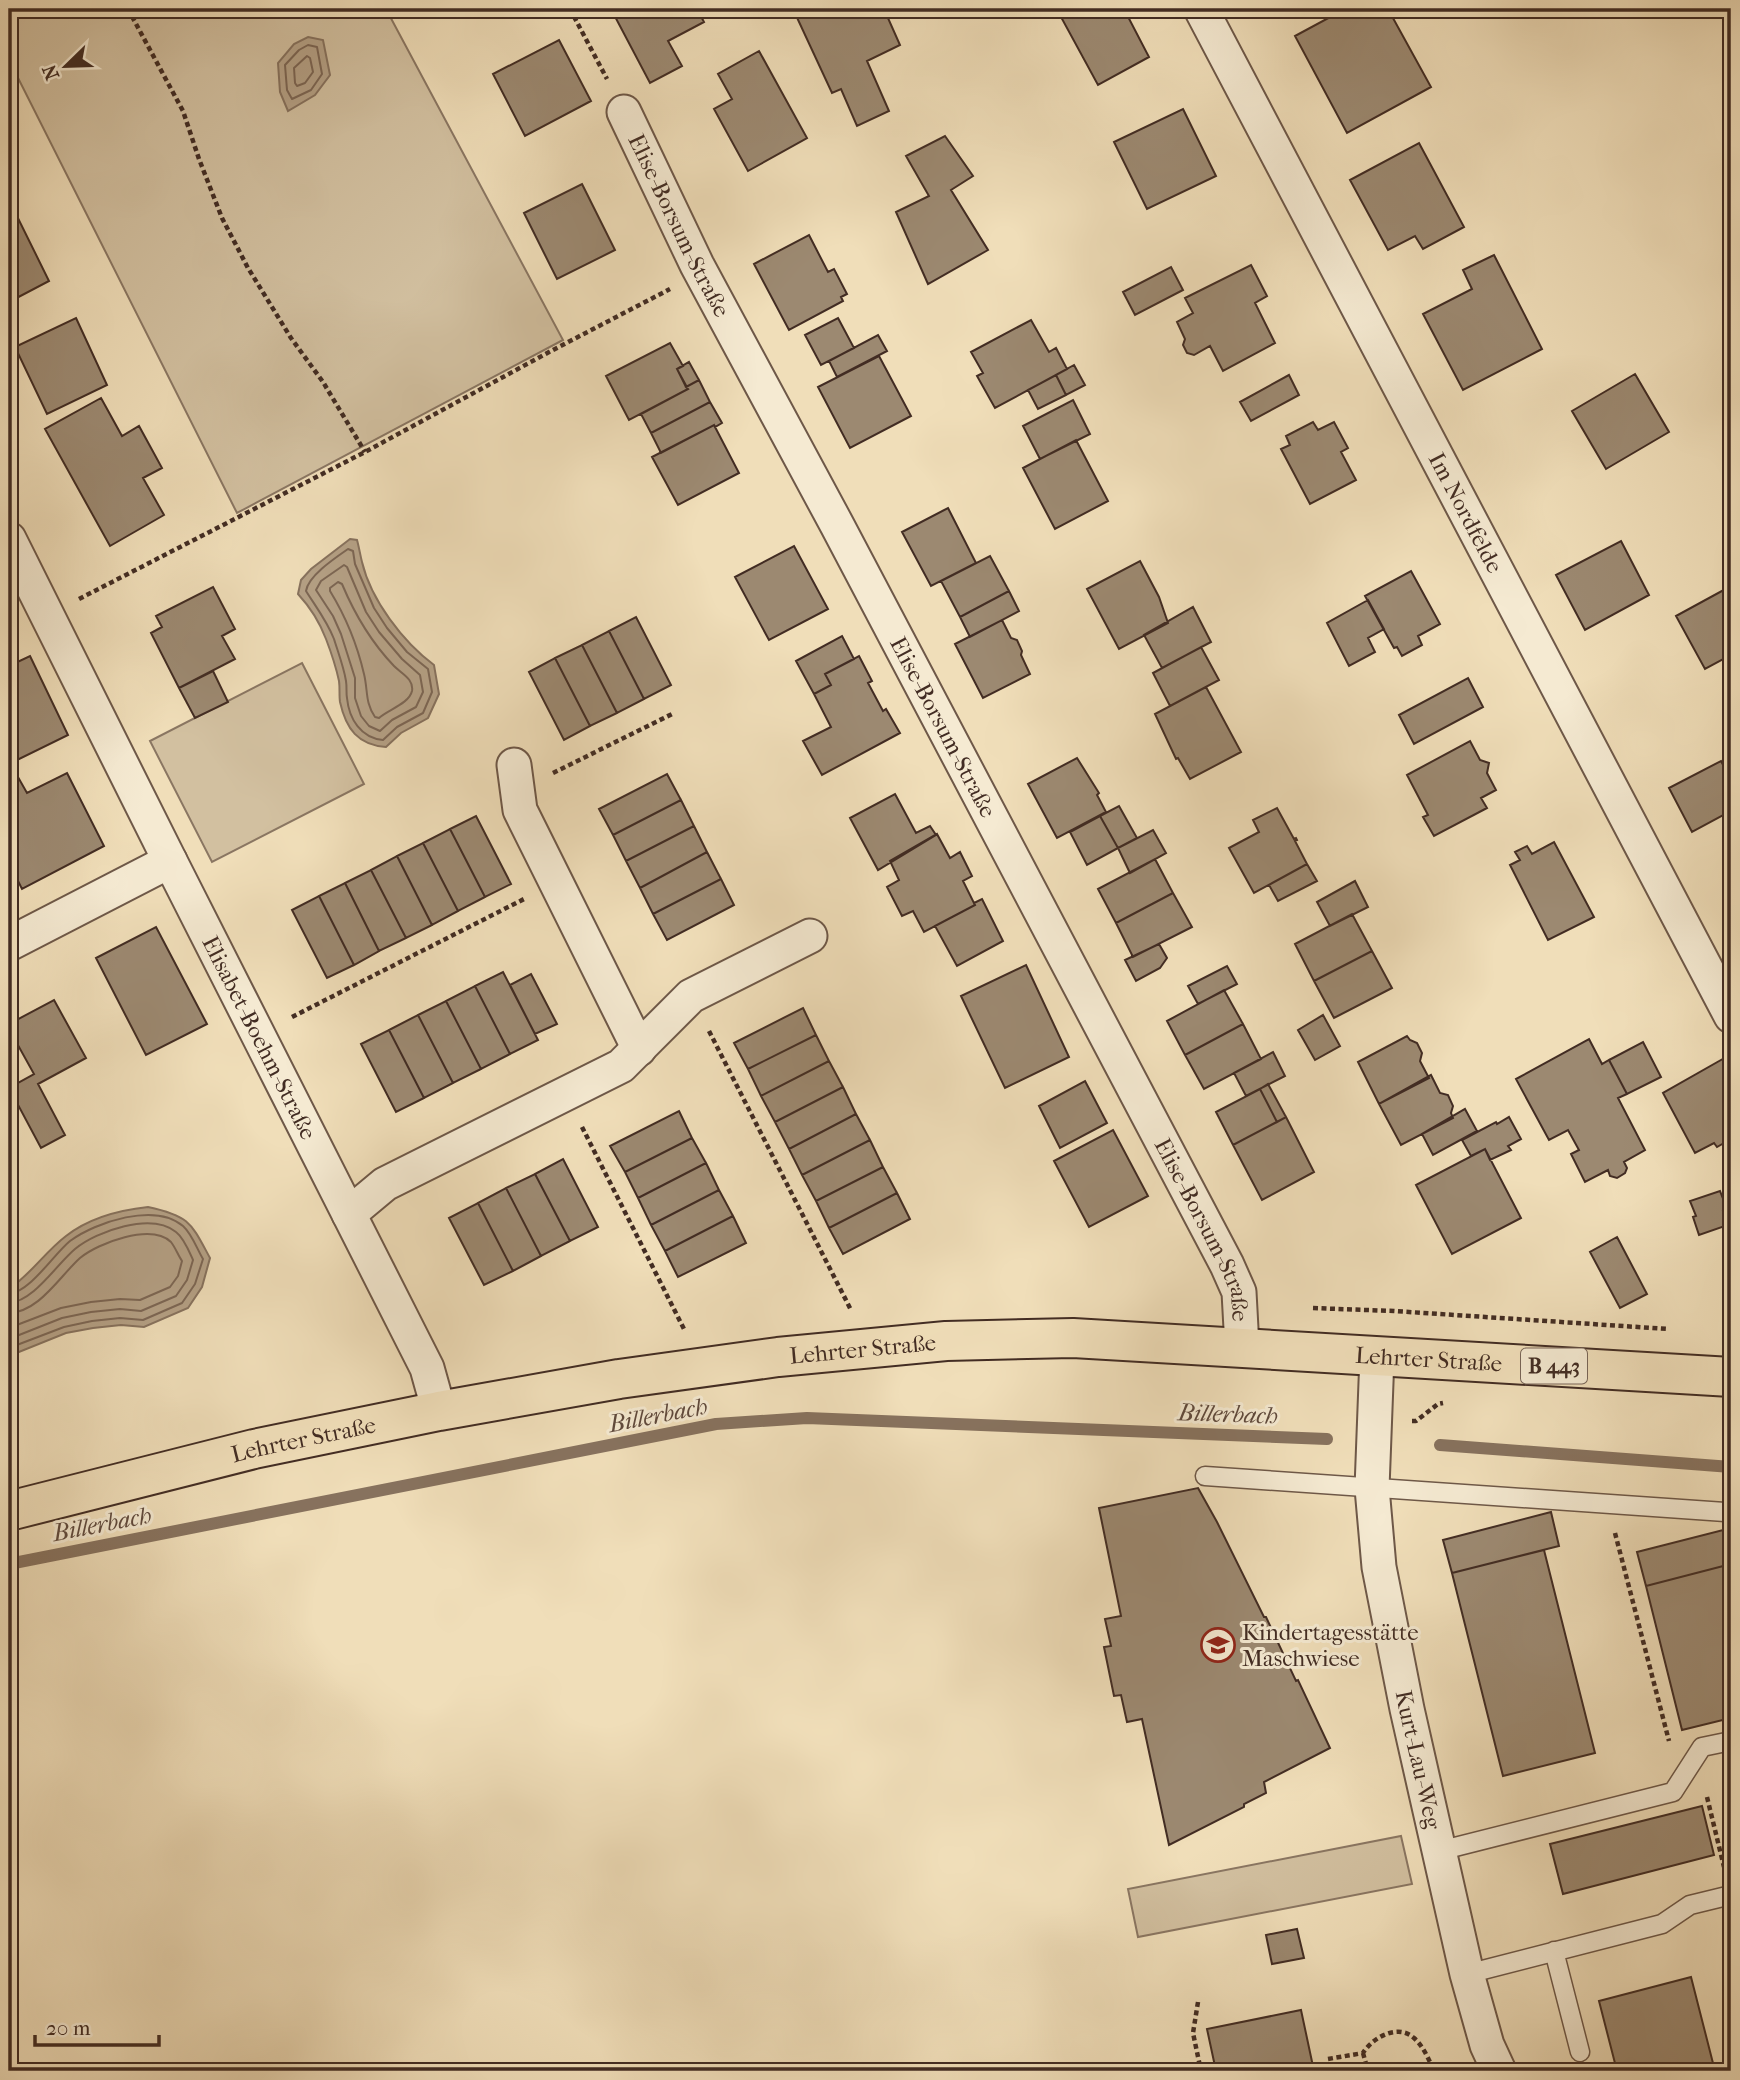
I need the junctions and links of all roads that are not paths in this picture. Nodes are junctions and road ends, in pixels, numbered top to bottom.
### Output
1 (1201, 9) edge
2 (624, 112) road end
3 (9, 539) edge
4 (516, 778) road end
5 (170, 861) junction
6 (810, 936) dead end
7 (9, 944) edge
8 (1731, 1016) edge
9 (639, 1049) junction
10 (349, 1213) junction
11 (1242, 1347) junction
12 (1377, 1356) junction
13 (1731, 1377) edge
14 (439, 1411) junction
15 (1205, 1476) dead end
16 (1372, 1488) junction
17 (9, 1511) edge
18 (1725, 1512) dead end
19 (1731, 1741) edge
20 (1439, 1851) junction
21 (1731, 1895) edge
22 (1554, 1951) junction
23 (1467, 1974) junction
24 (1580, 2052) dead end
25 (1499, 2071) edge

1 - 8 street, Im Nordfelde
2 - 11 street, Elise-Borsum-Straße
3 - 5 street, Elisabet-Boehm-Straße
4 - 9 street
5 - 7 street
5 - 10 street, Elisabet-Boehm-Straße
6 - 9 street
9 - 10 street
10 - 14 street, Elisabet-Boehm-Straße
11 - 12 main road, Lehrter Straße / B 443
11 - 14 main road, Lehrter Straße / B 443
12 - 13 main road, Lehrter Straße / B 443
12 - 16 street, Kurt-Lau-Weg
14 - 17 main road, Lehrter Straße / B 443
15 - 16 lane
16 - 18 lane
16 - 20 street, Kurt-Lau-Weg
19 - 20 lane
20 - 23 street, Kurt-Lau-Weg
21 - 22 lane
22 - 23 lane
22 - 24 lane
23 - 25 street, Kurt-Lau-Weg

